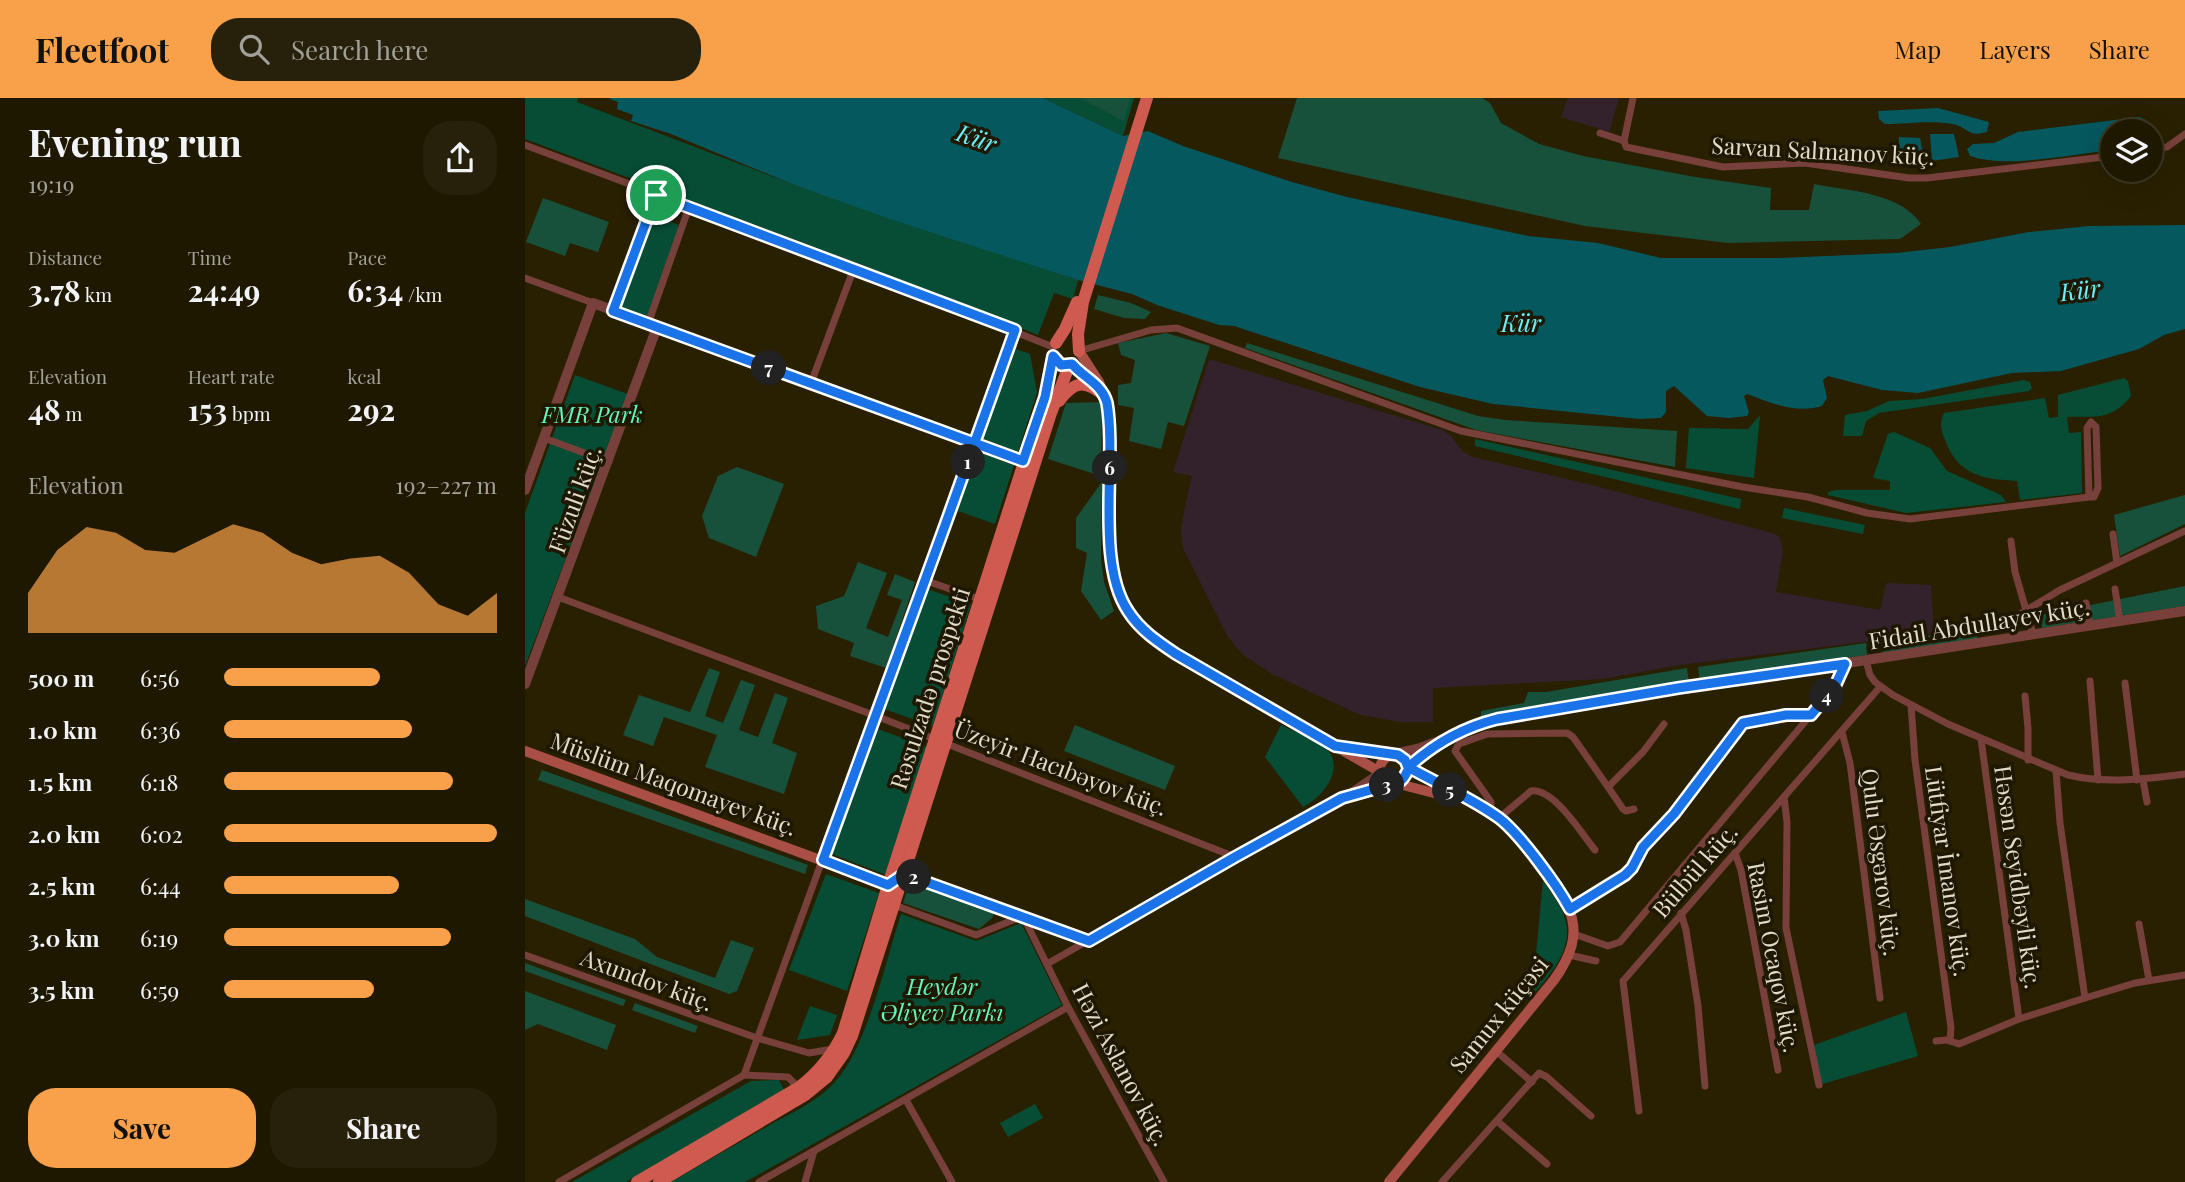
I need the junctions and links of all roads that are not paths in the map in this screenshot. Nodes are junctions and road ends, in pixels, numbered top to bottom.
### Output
1 (1633, 98) edge
2 (1143, 100) edge
3 (1600, 133) dead end
4 (2185, 134) edge
5 (1623, 141) junction
6 (525, 145) edge
7 (2163, 148) edge
8 (2100, 157) edge
9 (656, 195) junction
10 (689, 207) junction
11 (855, 268) junction
12 (525, 278) edge
13 (1081, 301) junction
14 (593, 303) junction
15 (613, 311) junction
16 (653, 325) junction
17 (1015, 330) junction
18 (1054, 349) junction
19 (1079, 351) junction
20 (1070, 365) junction
21 (811, 383) junction
22 (1105, 396) junction
23 (1051, 413) junction
24 (544, 438) junction
25 (974, 443) junction
26 (1023, 461) junction
27 (608, 462) junction
28 (525, 490) edge
29 (2089, 497) junction
30 (2185, 531) edge
31 (2113, 534) dead end
32 (2011, 541) dead end
33 (2117, 563) junction
34 (924, 580) junction
35 (2115, 589) dead end
36 (558, 597) junction
37 (979, 599) junction
38 (2086, 603) dead end
39 (2028, 610) junction
40 (2185, 611) edge
41 (2120, 621) junction
42 (2090, 626) junction
43 (1942, 630) dead end
44 (2033, 634) junction
45 (1866, 660) junction
46 (1845, 664) junction
47 (2090, 681) dead end
48 (2126, 683) dead end
49 (525, 684) edge
50 (1880, 687) junction
51 (2025, 696) dead end
52 (1911, 705) junction
53 (1811, 715) junction
54 (876, 716) junction
55 (1664, 724) dead end
56 (1842, 732) junction
57 (1450, 737) junction
58 (1981, 739) junction
59 (940, 741) junction
60 (1335, 746) junction
61 (525, 751) edge
62 (1394, 754) junction
63 (2028, 760) junction
64 (1408, 767) junction
65 (2056, 771) junction
66 (1380, 772) junction
67 (2185, 774) edge
68 (2098, 779) junction
69 (2140, 780) junction
70 (1395, 783) junction
71 (1608, 787) junction
72 (1784, 797) junction
73 (1342, 798) junction
74 (2147, 802) dead end
75 (1473, 803) junction
76 (1635, 809) dead end
77 (1494, 815) junction
78 (1595, 850) dead end
79 (1735, 853) junction
80 (1235, 857) junction
81 (823, 860) junction
82 (904, 874) junction
83 (888, 885) junction
84 (894, 905) junction
85 (1570, 909) junction
86 (1681, 913) junction
87 (1023, 916) junction
88 (2139, 923) dead end
89 (1574, 934) junction
90 (1089, 941) junction
91 (525, 955) edge
92 (1569, 956) junction
93 (1596, 961) dead end
94 (1047, 964) junction
95 (2185, 975) edge
96 (2149, 980) junction
97 (1880, 998) dead end
98 (2085, 998) junction
99 (1068, 1007) junction
100 (2019, 1019) junction
101 (848, 1035) junction
102 (757, 1038) junction
103 (1936, 1041) dead end
104 (1950, 1041) junction
105 (835, 1049) junction
106 (1496, 1051) junction
107 (1778, 1070) dead end
108 (744, 1075) junction
109 (1532, 1082) junction
110 (1819, 1084) dead end
111 (1705, 1086) dead end
112 (792, 1092) junction
113 (906, 1100) junction
114 (1639, 1111) dead end
115 (1591, 1116) dead end
116 (1497, 1121) junction
117 (814, 1152) junction
118 (1547, 1164) dead end
119 (559, 1182) edge
120 (637, 1182) edge
121 (659, 1182) edge
122 (759, 1182) edge
123 (805, 1182) edge
124 (952, 1182) edge
125 (1164, 1182) edge
126 (1389, 1182) edge
127 (1442, 1182) edge

1 - 5 street
2 - 13 main road
3 - 5 street, Sarvan Salmanov küç.
4 - 7 street
5 - 8 street, Sarvan Salmanov küç.
6 - 9 street
9 - 10 street
9 - 15 street
10 - 11 street
10 - 16 street
11 - 17 street
11 - 21 street
12 - 14 street
13 - 18 main road, Rəsulzadə prospekti
13 - 19 main road
14 - 15 street
14 - 24 street
15 - 16 street
16 - 21 street
16 - 27 street, Füzuli küç.
17 - 18 street
17 - 25 street
18 - 19 main road
18 - 20 main road
18 - 26 main road, Rəsulzadə prospekti
19 - 20 main road
19 - 22 main road
19 - 29 street
20 - 22 main road
20 - 23 main road, Rəsulzadə prospekti
21 - 25 street
22 - 23 main road
22 - 60 main road
23 - 59 main road, Rəsulzadə prospekti
24 - 27 street
24 - 28 street
25 - 26 street
25 - 34 street
26 - 37 main road, Rəsulzadə prospekti
27 - 36 street, Füzuli küç.
29 - 29 street
30 - 33 street
31 - 33 street
32 - 39 street
33 - 39 street
34 - 37 street
34 - 54 street
35 - 41 street
36 - 49 street, Füzuli küç.
36 - 54 street, Üzeyir Hacıbəyov küç.
37 - 59 main road, Rəsulzadə prospekti
38 - 42 street
39 - 43 street
39 - 44 street
40 - 41 street, Fidail Abdullayev küç.
41 - 42 street, Fidail Abdullayev küç.
42 - 44 street, Fidail Abdullayev küç.
44 - 45 street, Fidail Abdullayev küç.
45 - 46 street, Fidail Abdullayev küç.
45 - 50 street
46 - 53 street
46 - 57 street, Fidail Abdullayev küç.
47 - 68 street
48 - 69 street
50 - 52 street
50 - 56 street, Bülbül küç.
51 - 63 street
52 - 58 street
52 - 104 street, Lütfiyar İmanov küç.
53 - 85 street
53 - 89 street
54 - 59 street, Üzeyir Hacıbəyov küç.
54 - 81 street
55 - 71 street
56 - 72 street, Bülbül küç.
56 - 97 street, Qulu Əsgərov küç.
57 - 62 street
57 - 64 street
58 - 63 street
58 - 100 street, Həsən Seyidbəyli küç.
59 - 80 street, Üzeyir Hacıbəyov küç.
59 - 82 main road, Rəsulzadə prospekti
59 - 83 main road, Rəsulzadə prospekti
60 - 62 main road
60 - 66 main road
61 - 81 main road, Müslüm Maqomayev küç.
62 - 64 main road
62 - 66 main road
63 - 65 street
64 - 70 main road
64 - 75 main road
65 - 68 street
65 - 98 street
66 - 70 main road
66 - 73 street
67 - 69 street
68 - 69 street
69 - 74 street
70 - 73 street
70 - 75 main road
71 - 76 street
71 - 77 street
72 - 79 street, Bülbül küç.
72 - 110 street
73 - 80 street
75 - 77 main road, Samux küçəsi
77 - 78 street
77 - 85 main road, Samux küçəsi
79 - 86 street, Bülbül küç.
79 - 107 street, Rasim Ocaqov küç.
80 - 90 street
81 - 83 main road, Müslüm Maqomayev küç.
81 - 102 street
82 - 83 street
82 - 84 main road, Rəsulzadə prospekti
82 - 87 street
83 - 84 street
83 - 101 main road, Rəsulzadə prospekti
84 - 87 street
84 - 101 main road, Rəsulzadə prospekti
85 - 89 main road, Samux küçəsi
86 - 111 street
86 - 114 street, Bülbül küç.
87 - 90 street
87 - 94 street, Həzi Aslanov küç.
88 - 96 street
89 - 92 main road, Samux küçəsi
90 - 94 street
91 - 102 street, Axundov küç.
92 - 93 street
92 - 106 main road, Samux küçəsi
94 - 99 street, Həzi Aslanov küç.
95 - 96 street
96 - 98 street
98 - 100 street
99 - 113 street
99 - 125 street, Həzi Aslanov küç.
100 - 104 street
101 - 105 main road
101 - 121 main road
102 - 105 street, Axundov küç.
102 - 108 street
103 - 104 street
105 - 112 main road
106 - 109 street
106 - 126 main road, Samux küçəsi
108 - 112 street
108 - 119 street
109 - 115 street
109 - 116 street
112 - 120 main road
113 - 117 street
113 - 124 street
116 - 118 street
116 - 127 street
117 - 122 street
117 - 123 street

